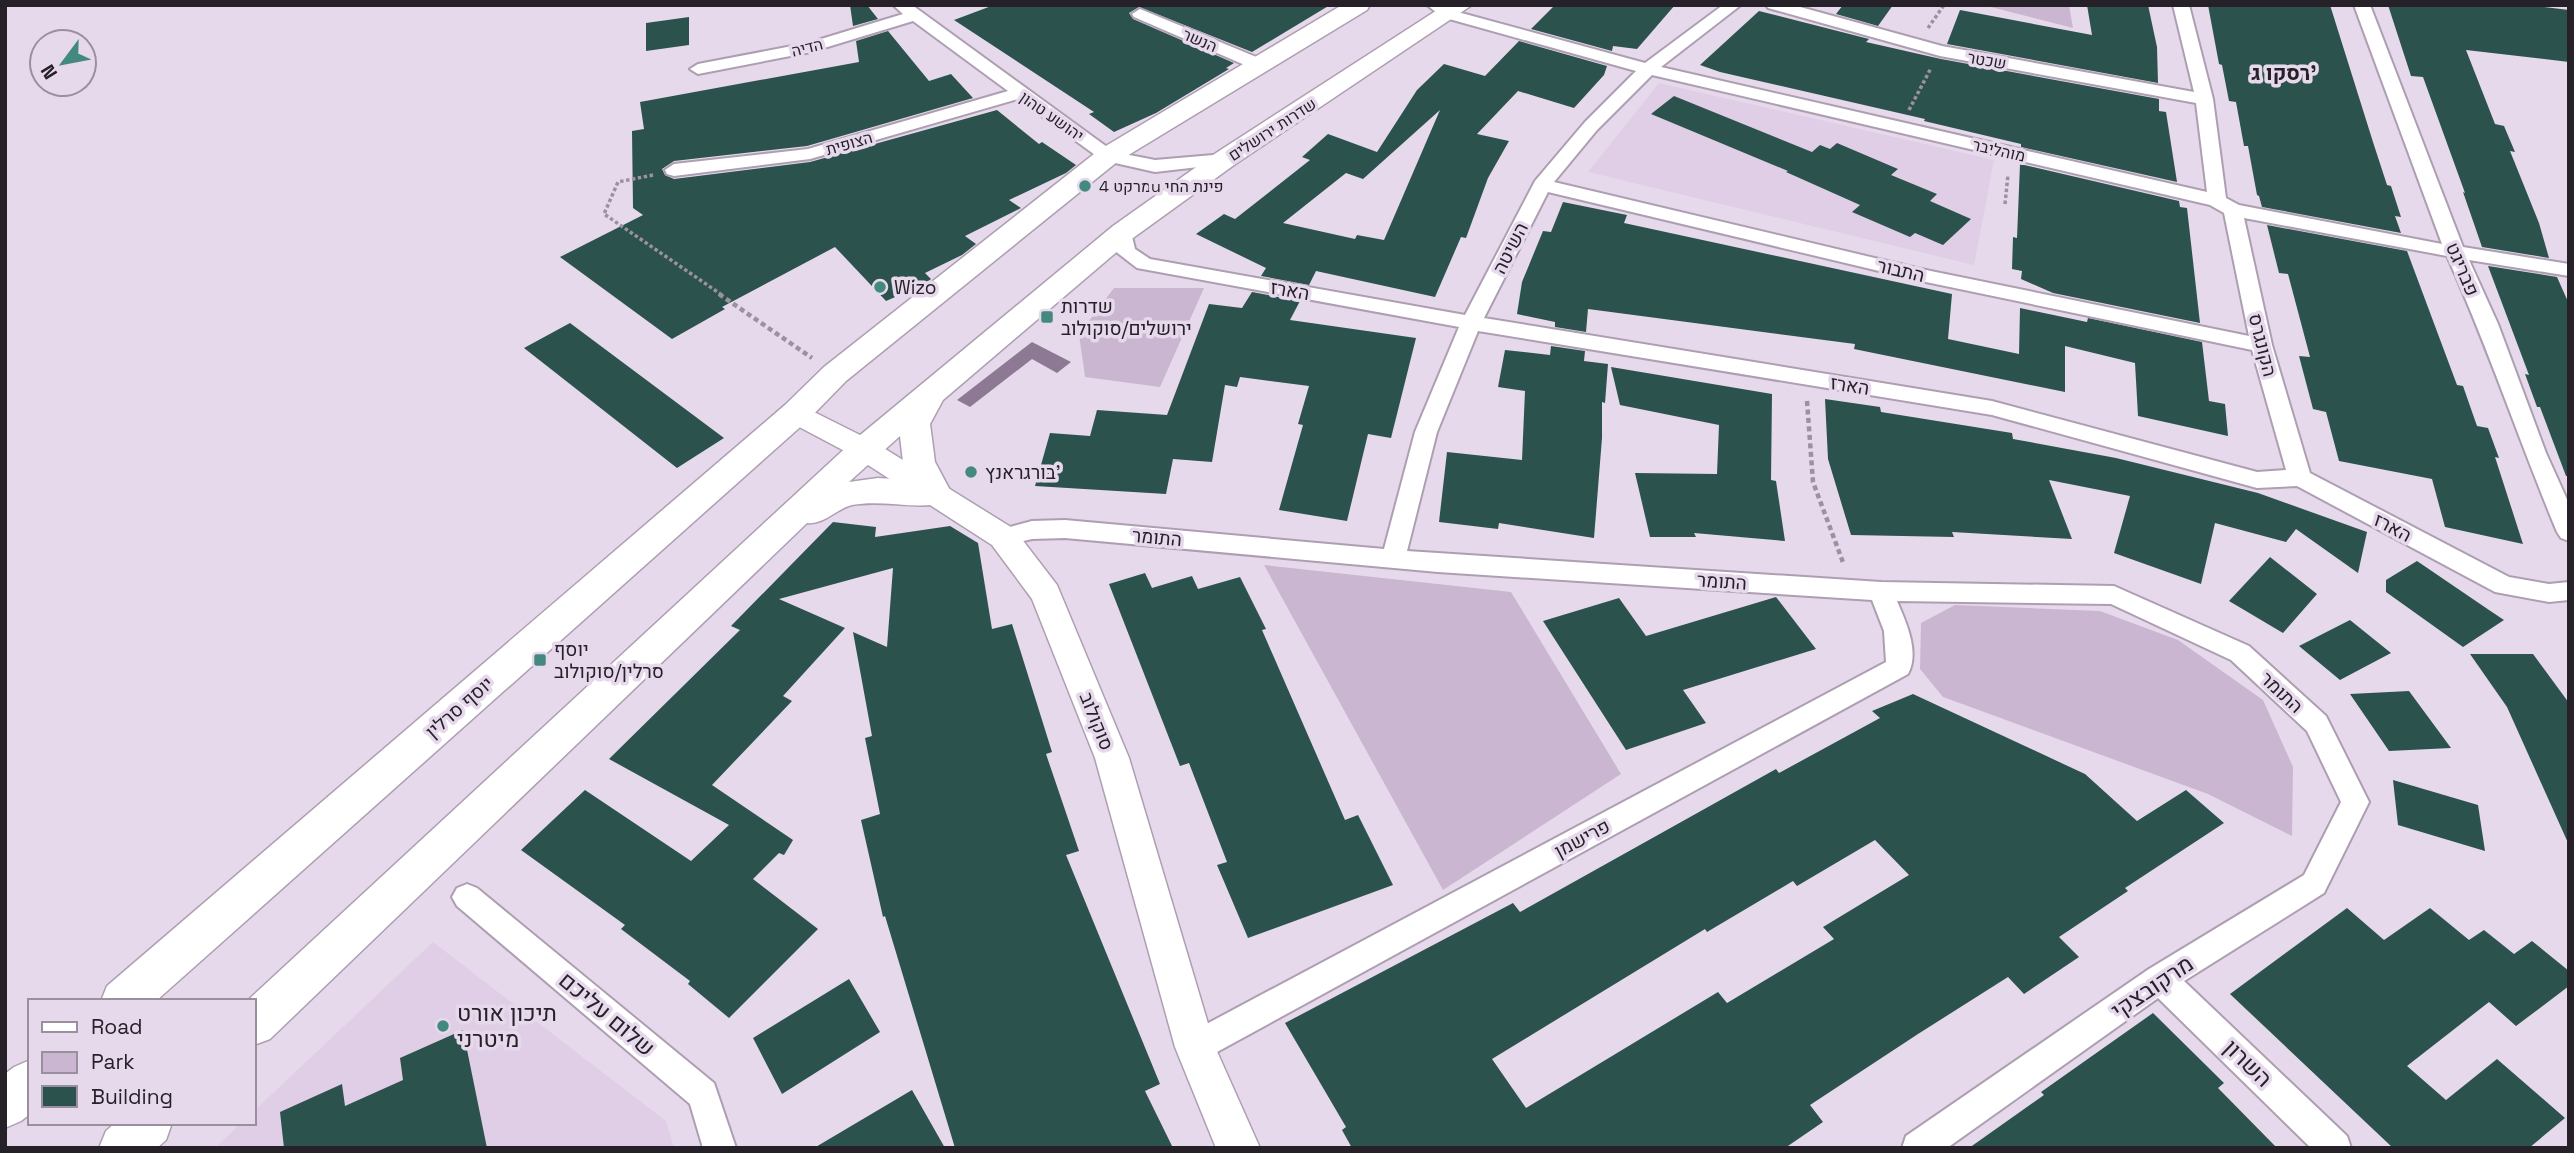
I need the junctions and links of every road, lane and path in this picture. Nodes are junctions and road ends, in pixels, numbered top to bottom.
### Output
1 (1359, 5) edge
2 (1733, 5) edge
3 (1774, 5) edge
4 (2181, 5) edge
5 (2362, 5) edge
6 (1448, 8) edge
7 (907, 10) edge
8 (1140, 14) dead end
9 (1940, 51) junction
10 (1260, 65) junction
11 (698, 69) dead end
12 (1648, 69) junction
13 (1018, 93) junction
14 (2204, 99) junction
15 (1900, 128) junction
16 (2010, 153) junction
17 (1108, 156) junction
18 (1225, 159) junction
19 (674, 170) joint
20 (1542, 184) junction
21 (2005, 204) dead end
22 (2225, 205) junction
23 (1123, 232) junction
24 (2455, 252) junction
25 (2569, 270) edge
26 (1471, 323) junction
27 (2261, 345) junction
28 (835, 374) junction
29 (1805, 378) junction
30 (930, 394) junction
31 (796, 413) junction
32 (864, 449) junction
33 (2300, 478) junction
34 (935, 494) junction
35 (774, 532) junction
36 (2569, 532) edge
37 (1003, 537) junction
38 (1393, 559) junction
39 (1852, 589) junction
40 (1881, 590) junction
41 (2569, 591) edge
42 (2355, 802) joint
43 (467, 897) dead end
44 (2160, 979) junction
45 (125, 999) edge
46 (256, 1022) edge
47 (1195, 1047) junction
48 (28, 1085) edge
49 (5, 1105) edge
50 (147, 1125) edge
51 (123, 1148) edge
52 (720, 1148) edge
53 (1239, 1148) edge
54 (1917, 1148) edge
55 (2336, 1148) edge

1 - 10 main road
2 - 12 street, השיטה
3 - 9 street, שכטר
4 - 14 street, הקונגרס
5 - 24 street, פבריגט
6 - 12 street, מוהליבר
6 - 18 main road, שדרות ירושלים
7 - 11 street, הדיה
7 - 13 street, יהושע טהון
8 - 10 street, הנשר
9 - 14 street, שכטר
9 - 15 path
10 - 17 main road
12 - 15 street, מוהליבר
12 - 20 street, השיטה
13 - 17 street, יהושע טהון
13 - 19 street, הצופית
14 - 22 street, הקונגרס
15 - 16 street, מוהליבר
16 - 21 path
16 - 22 street, מוהליבר
17 - 18 street, יהושע טהון
17 - 28 main road
18 - 23 main road, שדרות ירושלים
19 - 28 path
20 - 26 street, השיטה
20 - 27 street, התבור
22 - 24 street, מוהליבר
22 - 27 street, הקונגרס
23 - 26 street, הארז
23 - 30 main road, שדרות ירושלים
24 - 25 street, מוהליבר
24 - 36 street, פבריגט
26 - 29 street, הארז
26 - 38 street, השיטה
27 - 33 street, הקונגרס
28 - 31 main road
29 - 33 street, הארז
29 - 39 path
30 - 32 main road, שדרות ירושלים
30 - 34 main road
31 - 32 street, סוקולוב
31 - 45 main road, יוסף סרלין
32 - 34 street, סוקולוב
32 - 35 main road
33 - 41 street, הארז
34 - 35 main road
34 - 37 street, סוקולוב
35 - 46 main road
37 - 38 street, התומר
37 - 47 street, סוקולוב
38 - 39 street, התומר
39 - 40 street, התומר
40 - 42 street, התומר
40 - 47 street, פרישמן
42 - 44 street, מרקובצקי
43 - 52 street, שלום עליכם
44 - 54 street, מרקובצקי
44 - 55 street, השרון
47 - 53 street, סוקולוב
48 - 49 main road
50 - 51 main road

